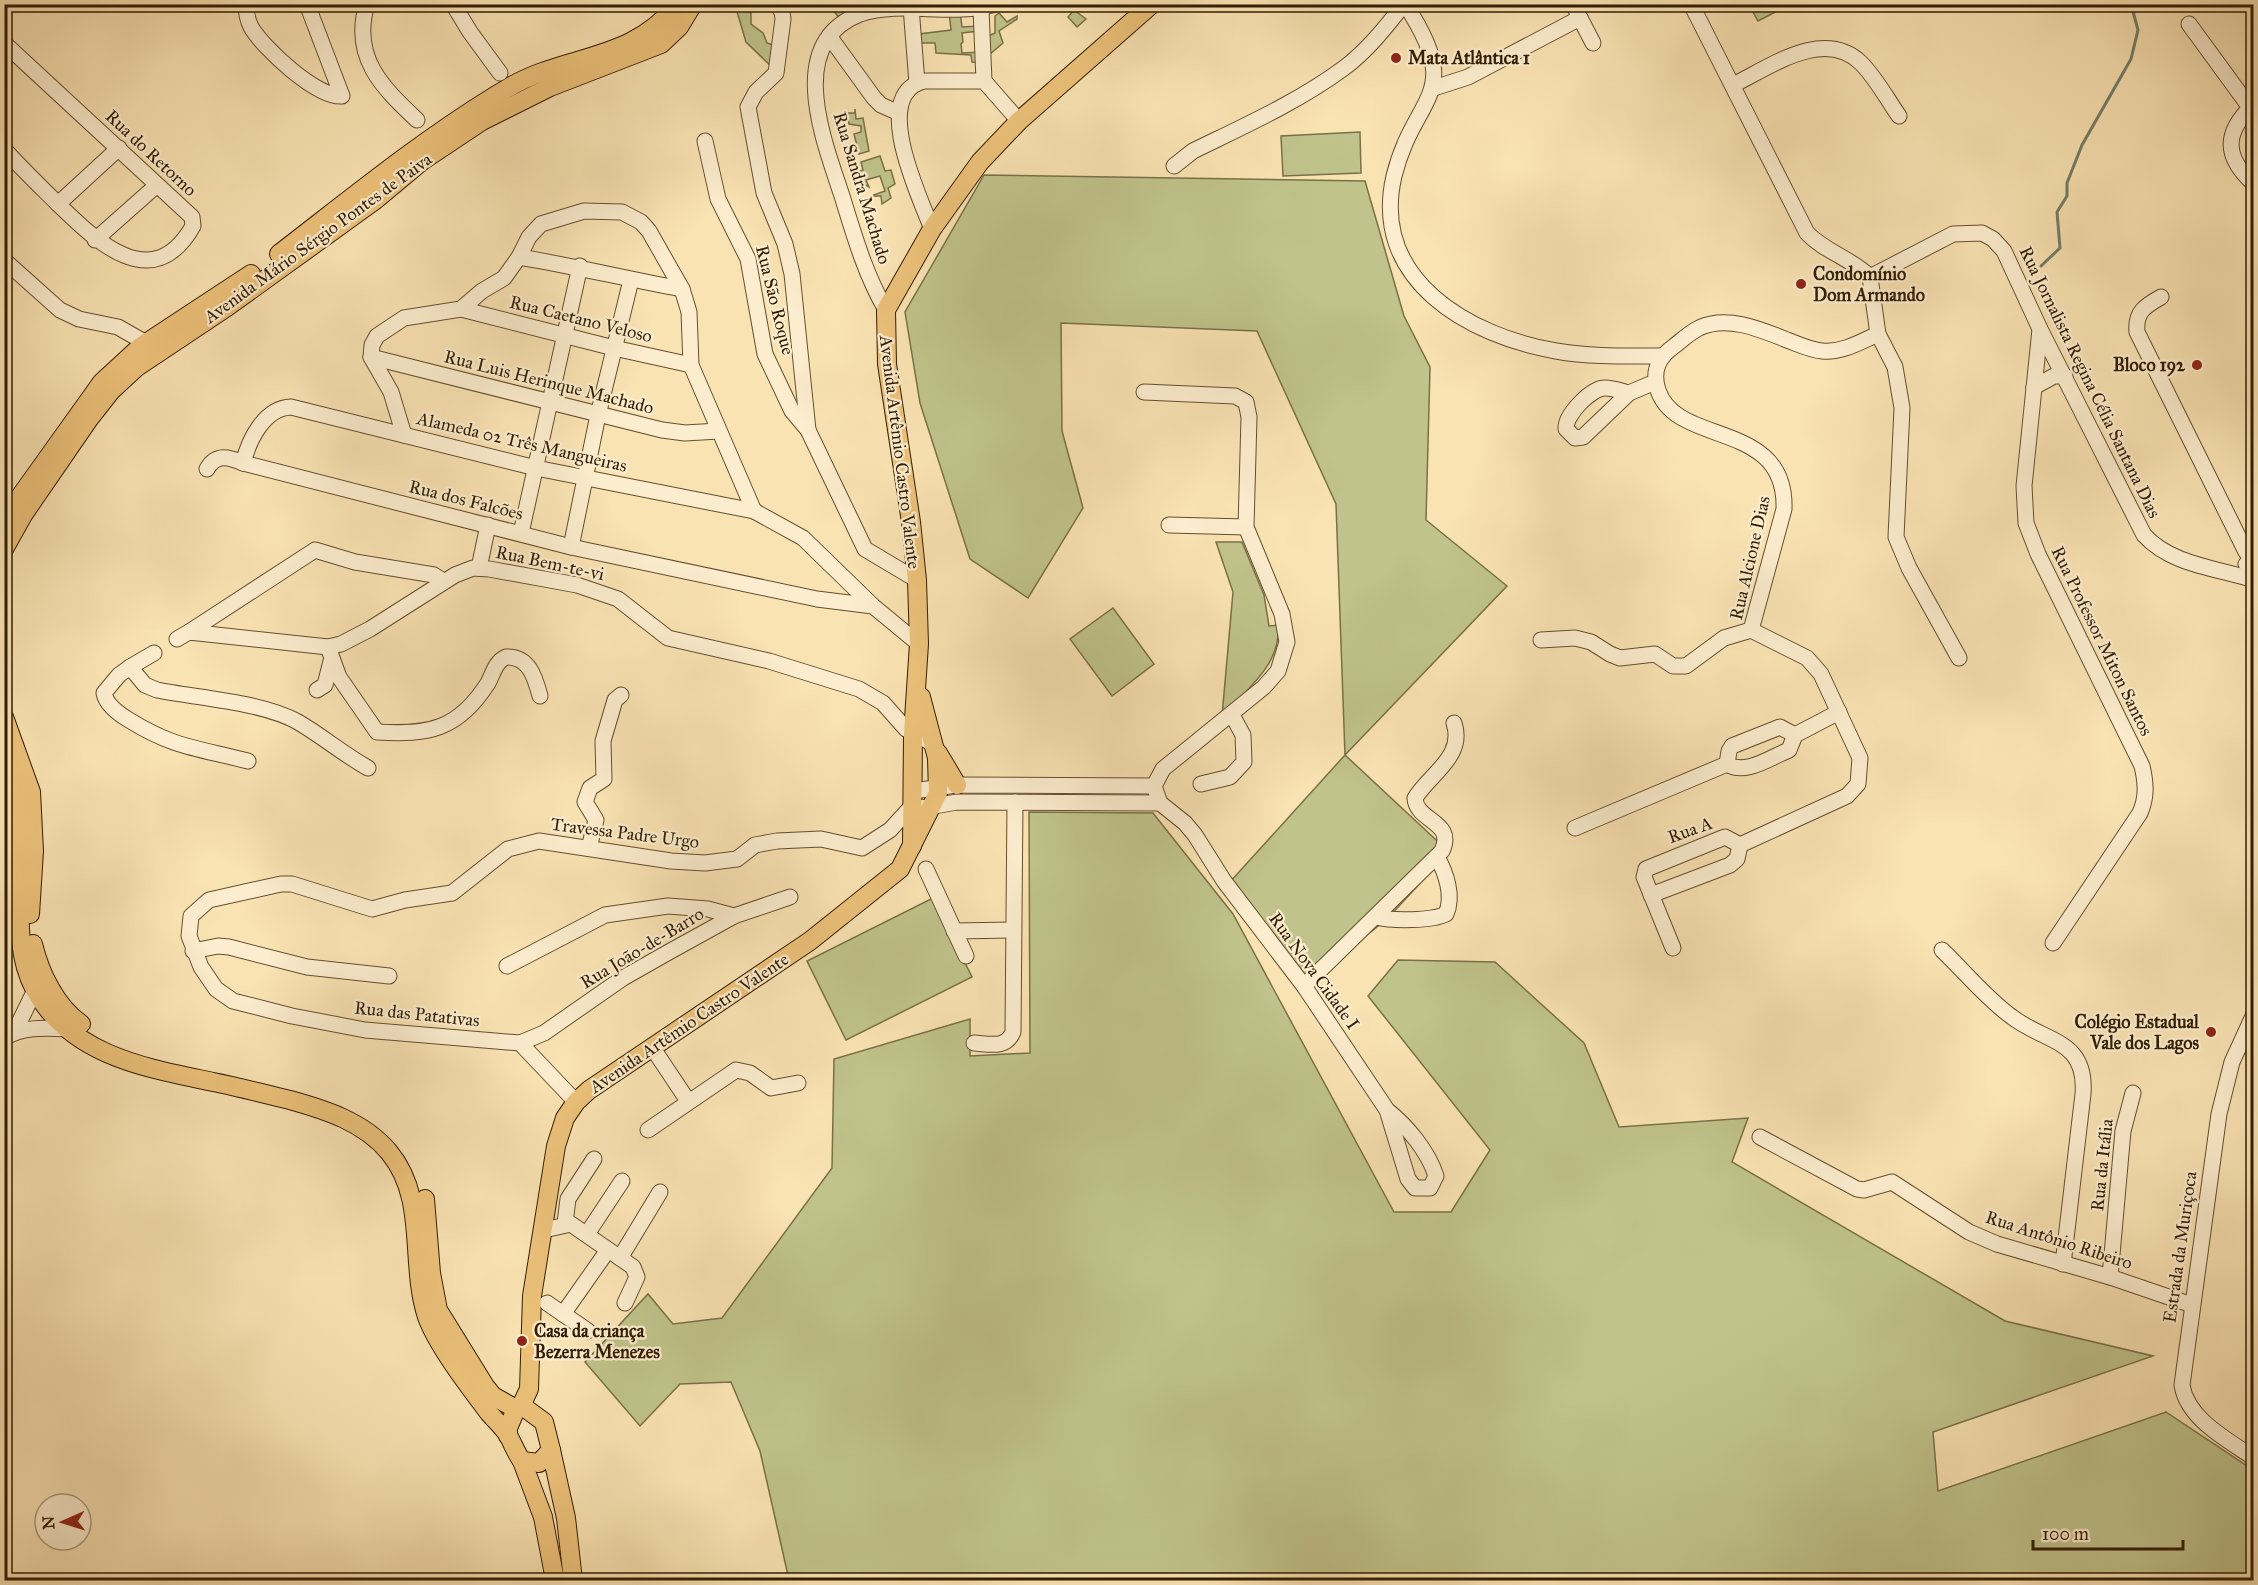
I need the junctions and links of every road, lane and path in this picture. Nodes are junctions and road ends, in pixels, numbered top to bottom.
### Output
1 (246, 4) edge
2 (307, 4) edge
3 (367, 4) edge
4 (453, 4) edge
5 (677, 4) edge
6 (693, 4) edge
7 (1152, 4) edge
8 (1404, 4) edge
9 (1692, 4) edge
10 (784, 7) edge
11 (911, 7) junction
12 (988, 7) edge
13 (1576, 11) edge
14 (2189, 24) dead end
15 (829, 36) junction
16 (4, 43) edge
17 (1593, 43) dead end
18 (500, 73) dead end
19 (984, 81) junction
20 (916, 83) junction
21 (1733, 85) junction
22 (1434, 88) junction
23 (2252, 108) edge
24 (899, 113) junction
25 (1899, 116) dead end
26 (417, 120) dead end
27 (1019, 121) junction
28 (705, 141) dead end
29 (119, 148) junction
30 (4, 149) edge
31 (1174, 165) dead end
32 (2253, 184) edge
33 (157, 185) junction
34 (58, 204) junction
35 (932, 229) junction
36 (94, 240) junction
37 (519, 257) junction
38 (4, 260) edge
39 (580, 266) junction
40 (1870, 277) junction
41 (631, 280) junction
42 (682, 289) junction
43 (2161, 297) dead end
44 (461, 309) junction
45 (886, 310) junction
46 (2040, 329) junction
47 (1878, 334) junction
48 (567, 336) junction
49 (147, 343) junction
50 (614, 348) junction
51 (1661, 356) junction
52 (371, 357) junction
53 (691, 364) junction
54 (2065, 376) junction
55 (1655, 382) junction
56 (2034, 387) junction
57 (1144, 392) dead end
58 (1629, 393) dead end
59 (551, 403) junction
60 (598, 415) junction
61 (808, 430) junction
62 (719, 431) junction
63 (405, 435) junction
64 (243, 463) junction
65 (536, 468) junction
66 (207, 469) dead end
67 (585, 478) junction
68 (754, 511) junction
69 (4, 519) edge
70 (488, 525) junction
71 (1169, 525) dead end
72 (1246, 527) junction
73 (521, 533) junction
74 (571, 547) junction
75 (4, 549) edge
76 (2249, 564) edge
77 (479, 568) junction
78 (443, 580) junction
79 (916, 580) junction
80 (873, 606) junction
81 (1751, 630) junction
82 (1541, 640) dead end
83 (919, 644) junction
84 (154, 653) dead end
85 (330, 654) junction
86 (1959, 658) dead end
87 (130, 667) junction
88 (917, 679) junction
89 (317, 690) dead end
90 (621, 695) dead end
91 (540, 696) dead end
92 (1839, 712) junction
93 (1232, 715) junction
94 (4, 717) edge
95 (1454, 723) dead end
96 (913, 734) junction
97 (1795, 735) junction
98 (933, 744) junction
99 (4, 756) edge
100 (248, 761) dead end
101 (1727, 764) junction
102 (368, 768) dead end
103 (1201, 784) dead end
104 (938, 786) junction
105 (1154, 786) junction
106 (957, 794) junction
107 (1023, 797) junction
108 (912, 798) junction
109 (1160, 803) junction
110 (933, 806) junction
111 (1575, 828) dead end
112 (1740, 845) junction
113 (912, 846) junction
114 (589, 848) junction
115 (1437, 857) junction
116 (926, 869) dead end
117 (1651, 895) junction
118 (789, 897) dead end
119 (734, 916) junction
120 (1376, 917) junction
121 (1013, 930) junction
122 (954, 931) junction
123 (2053, 944) dead end
124 (1673, 948) dead end
125 (1942, 950) dead end
126 (193, 951) junction
127 (966, 956) dead end
128 (507, 966) dead end
129 (389, 976) dead end
130 (1304, 986) junction
131 (35, 990) junction
132 (232, 1001) joint
133 (2253, 1014) edge
134 (69, 1029) junction
135 (10, 1034) edge
136 (520, 1043) junction
137 (974, 1043) dead end
138 (652, 1047) junction
139 (798, 1083) dead end
140 (2133, 1093) dead end
141 (688, 1101) junction
142 (576, 1102) junction
143 (1386, 1110) junction
144 (648, 1130) dead end
145 (1760, 1137) dead end
146 (594, 1159) dead end
147 (622, 1181) dead end
148 (660, 1192) dead end
149 (565, 1223) junction
150 (544, 1230) junction
151 (587, 1234) junction
152 (614, 1254) junction
153 (2063, 1264) junction
154 (2110, 1277) junction
155 (547, 1303) dead end
156 (625, 1303) dead end
157 (2192, 1305) junction
158 (563, 1314) junction
159 (588, 1331) dead end
160 (530, 1353) junction
161 (518, 1409) junction
162 (544, 1422) junction
163 (508, 1436) junction
164 (551, 1450) junction
165 (2253, 1458) edge
166 (522, 1461) junction
167 (555, 1581) edge
168 (573, 1581) edge

1 - 2 street
3 - 26 street
4 - 18 street
5 - 49 main road, Avenida Mário Sérgio Pontes de Paiva
6 - 75 main road, Avenida Mário Sérgio Pontes de Paiva
7 - 27 main road, Avenida Artêmio Castro Valente
8 - 22 street
8 - 31 street
9 - 21 street
10 - 61 street
11 - 12 street, Rua Sandra Machado
11 - 15 street, Rua Sandra Machado
11 - 20 street
12 - 19 street
13 - 17 street
13 - 22 street
14 - 23 street
15 - 24 street
15 - 45 street, Rua Sandra Machado
16 - 29 street, Rua do Retorno
19 - 20 street
19 - 27 street
20 - 24 street
21 - 25 street
21 - 40 street
22 - 51 street
23 - 32 street
24 - 35 street
27 - 35 main road, Avenida Artêmio Castro Valente
28 - 61 street, Rua São Roque
29 - 33 street, Rua do Retorno
29 - 34 street
30 - 34 street, Rua do Retorno
33 - 36 street
33 - 36 street, Rua do Retorno
34 - 36 street, Rua do Retorno
35 - 45 main road, Avenida Artêmio Castro Valente
37 - 39 street
37 - 42 street
37 - 44 street
38 - 49 street
39 - 41 street
39 - 48 street
40 - 46 street, Rua Jornalista Regina Célia Santana Dias
40 - 47 street
41 - 42 street
41 - 50 street
42 - 53 street
43 - 76 street
44 - 48 street, Rua Caetano Veloso
44 - 52 street
45 - 79 main road, Avenida Artêmio Castro Valente
46 - 54 street, Rua Jornalista Regina Célia Santana Dias
46 - 56 street, Rua Professor Miton Santos
47 - 51 street
47 - 86 street
48 - 50 street, Rua Caetano Veloso
48 - 59 street
49 - 69 main road, Avenida Mário Sérgio Pontes de Paiva
50 - 53 street, Rua Caetano Veloso
50 - 60 street
51 - 55 street
52 - 59 street, Rua Luis Herinque Machado
52 - 63 street, Alameda 02 Três Mangueiras
53 - 62 street
54 - 56 street
54 - 76 street, Rua Jornalista Regina Célia Santana Dias
55 - 58 street
55 - 81 street, Rua Alcione Dias
56 - 123 street, Rua Professor Miton Santos
57 - 72 street
59 - 60 street, Rua Luis Herinque Machado
59 - 65 street
60 - 62 street, Rua Luis Herinque Machado
60 - 67 street
61 - 79 street
62 - 68 street
63 - 64 street
63 - 65 street, Alameda 02 Três Mangueiras
64 - 66 street, Rua dos Falcões
64 - 70 street, Rua dos Falcões
65 - 67 street, Alameda 02 Três Mangueiras
65 - 73 street
67 - 68 street, Alameda 02 Três Mangueiras
67 - 74 street
68 - 80 street, Alameda 02 Três Mangueiras
70 - 73 street, Rua dos Falcões
70 - 77 street
71 - 72 street
72 - 93 street
73 - 74 street, Rua dos Falcões
74 - 80 street, Rua dos Falcões
77 - 78 street, Rua Bem-te-vi
77 - 96 street, Rua Bem-te-vi
78 - 85 street, Rua Bem-te-vi
78 - 85 street, Rua Bem-te-vi
79 - 83 main road, Avenida Artêmio Castro Valente
80 - 83 street, Alameda 02 Três Mangueiras
81 - 82 street
81 - 92 street, Rua Alcione Dias
83 - 88 main road, Avenida Artêmio Castro Valente
84 - 87 street
85 - 89 street
85 - 91 street
87 - 100 street
87 - 102 street
88 - 96 main road, Avenida Artêmio Castro Valente
88 - 98 main road, Avenida Artêmio Castro Valente
90 - 114 street
92 - 97 street
92 - 112 street, Rua Alcione Dias
93 - 103 street
93 - 105 street
94 - 161 main road
95 - 115 street
96 - 98 street, Rua Bem-te-vi
96 - 108 main road, Avenida Artêmio Castro Valente
97 - 101 street
97 - 101 street
98 - 104 main road, Avenida Artêmio Castro Valente
98 - 106 main road
99 - 131 main road
101 - 111 street
104 - 106 street
104 - 108 street
104 - 110 main road, Avenida Artêmio Castro Valente
105 - 107 street
105 - 109 street
106 - 107 street
106 - 110 street
107 - 109 street
107 - 121 street
108 - 110 street
108 - 113 main road, Avenida Artêmio Castro Valente
108 - 114 street, Travessa Padre Urgo
109 - 130 street, Rua Nova Cidade I
110 - 113 main road, Avenida Artêmio Castro Valente
112 - 117 street
112 - 117 street, Rua A
113 - 138 main road, Avenida Artêmio Castro Valente
114 - 126 street, Travessa Padre Urgo
115 - 120 street
115 - 120 street
116 - 122 street
117 - 124 street, Rua A
118 - 119 street, Rua João-de-Barro
119 - 128 street
119 - 136 street, Rua João-de-Barro
120 - 130 street
121 - 122 street
121 - 137 street
122 - 127 street
125 - 153 street
126 - 129 street
126 - 132 street, Travessa Padre Urgo
130 - 143 street, Rua Nova Cidade I
131 - 134 main road
131 - 135 street
132 - 136 street, Rua das Patativas
133 - 157 street, Estrada da Muriçoca
134 - 135 street
134 - 163 main road
136 - 142 street
138 - 141 street
138 - 142 main road, Avenida Artêmio Castro Valente
139 - 141 street
140 - 154 street, Rua da Itália
141 - 144 street
142 - 150 main road, Avenida Artêmio Castro Valente
143 - 143 street, Rua Nova Cidade I
145 - 153 street, Rua Antônio Ribeiro
146 - 149 street
147 - 151 street
148 - 152 street
149 - 150 street
149 - 151 street
150 - 160 main road, Avenida Artêmio Castro Valente
151 - 152 street
152 - 156 street
152 - 158 street
153 - 154 street, Rua Antônio Ribeiro
154 - 157 street, Rua Antônio Ribeiro
155 - 158 street
157 - 165 street, Estrada da Muriçoca
158 - 159 street
160 - 161 main road, Avenida Artêmio Castro Valente
160 - 162 main road, Avenida Artêmio Castro Valente
161 - 162 main road
161 - 163 main road
162 - 164 main road
163 - 166 main road
164 - 166 main road
164 - 168 main road
166 - 167 main road

